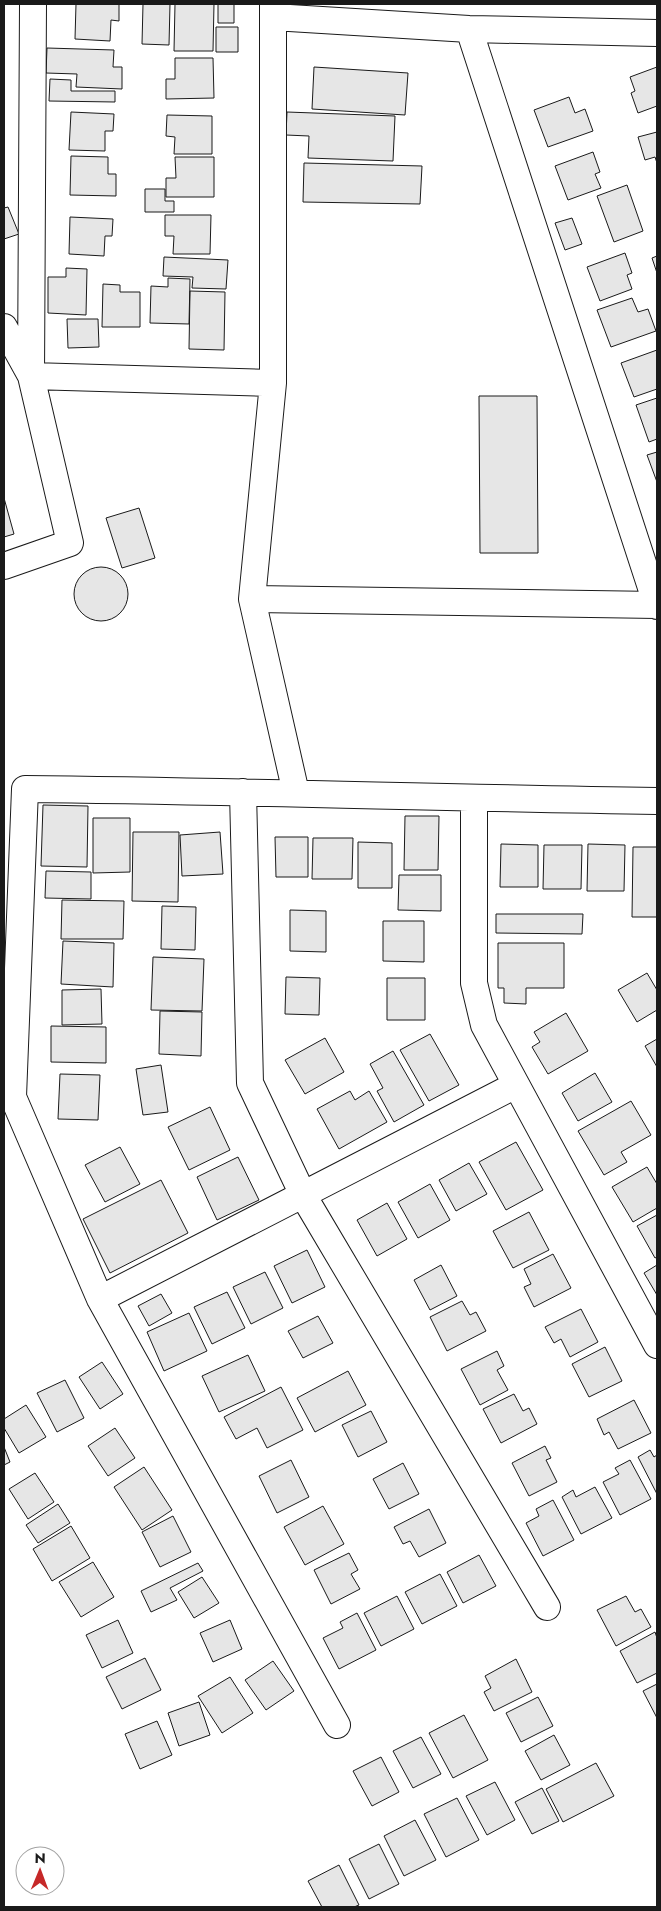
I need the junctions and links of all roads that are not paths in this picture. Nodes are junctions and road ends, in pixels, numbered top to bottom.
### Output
1 (33, 4) edge
2 (273, 10) edge
3 (469, 29) junction
4 (657, 33) edge
5 (4, 328) edge
6 (31, 376) junction
7 (273, 383) junction
8 (4, 566) edge
9 (252, 599) junction
10 (657, 605) edge
11 (244, 792) junction
12 (296, 793) junction
13 (474, 798) junction
14 (657, 801) edge
15 (516, 1085) junction
16 (303, 1195) junction
17 (100, 1299) junction
18 (657, 1345) edge
19 (547, 1607) dead end
20 (337, 1725) dead end

1 - 6 street
2 - 3 street
2 - 7 street
3 - 4 street
3 - 10 street
5 - 6 street
6 - 7 street
6 - 8 street
7 - 9 street
9 - 10 street
9 - 12 street
11 - 12 street
11 - 16 street
11 - 17 street
12 - 13 street
13 - 14 street
13 - 15 street
15 - 16 street
15 - 18 street
16 - 17 street
16 - 19 street
17 - 20 street

